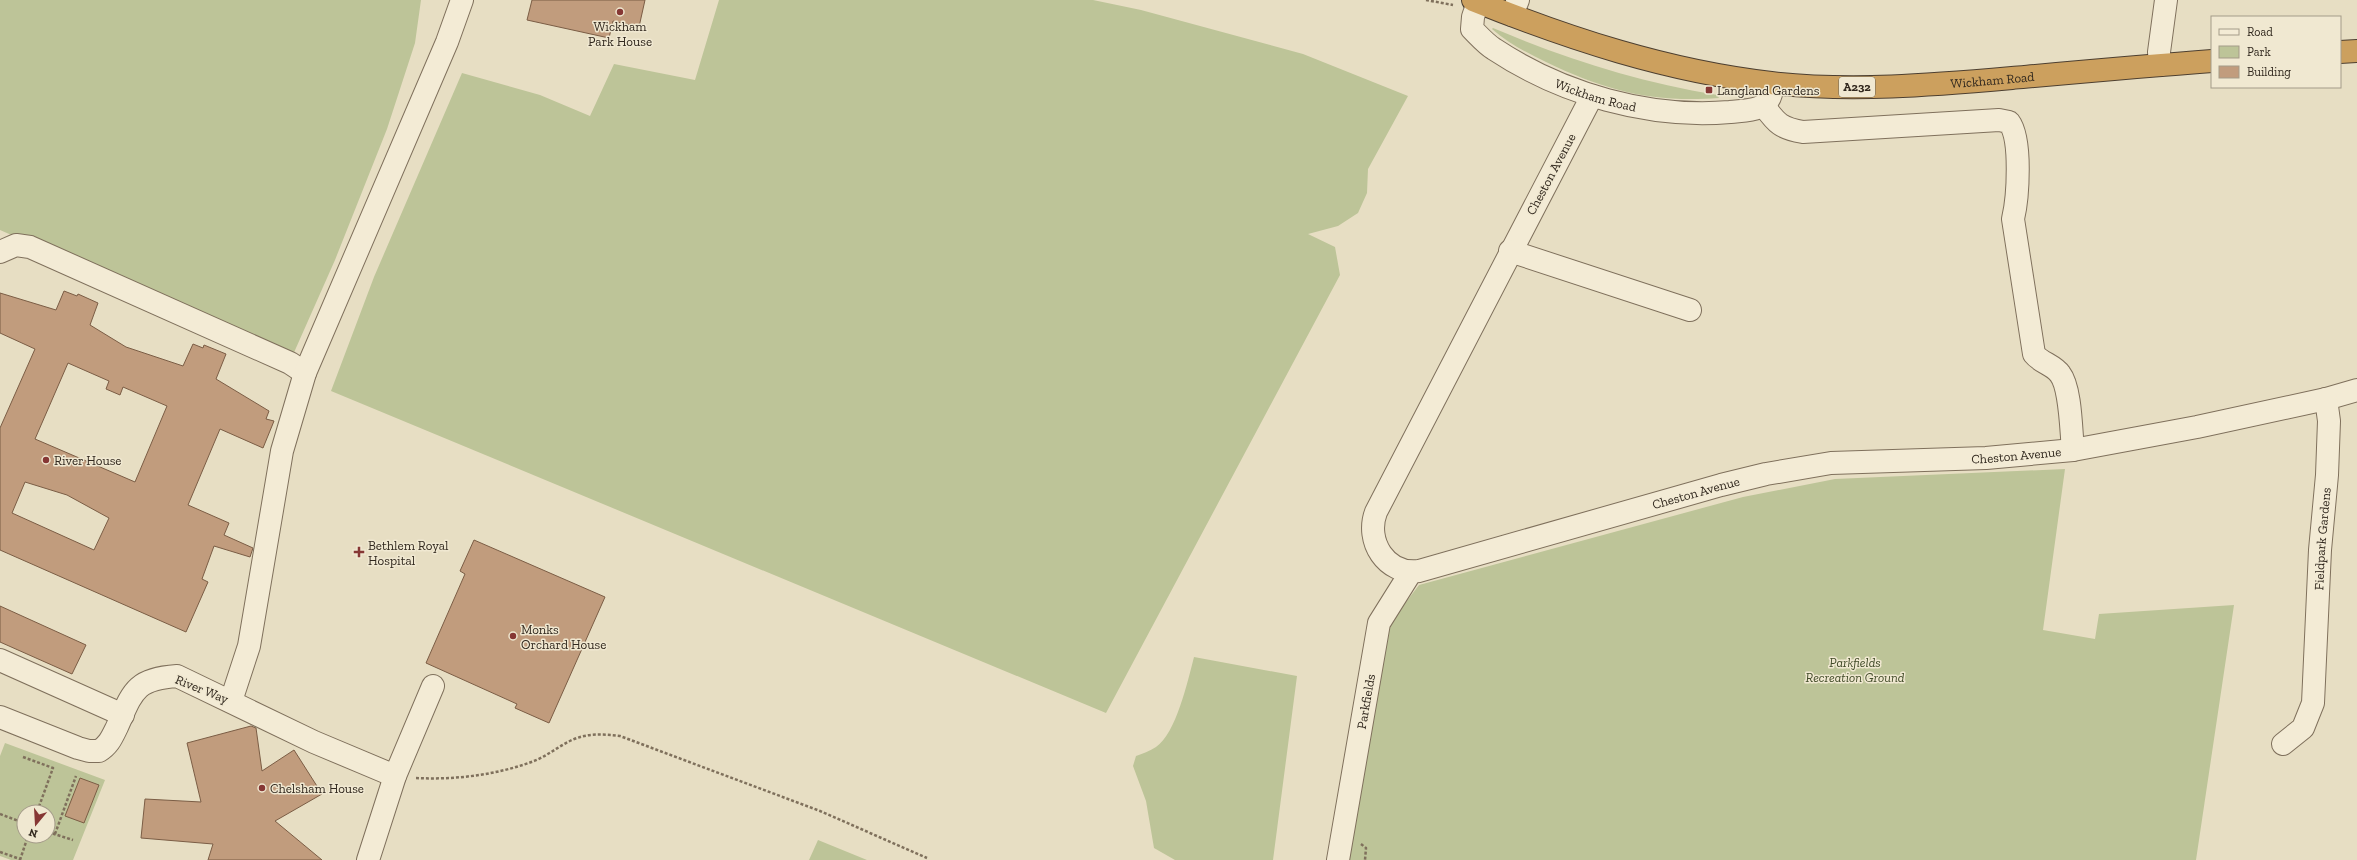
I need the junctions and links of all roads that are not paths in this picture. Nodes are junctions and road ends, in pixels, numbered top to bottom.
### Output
1 (462, 0) edge
2 (2166, 0) edge
3 (1476, 1) edge
4 (1515, 7) edge
5 (2357, 51) edge
6 (2341, 52) edge
7 (2211, 62) edge
8 (2160, 65) junction
9 (1773, 83) junction
10 (1592, 96) junction
11 (1764, 106) junction
12 (1510, 251) junction
13 (0, 252) edge
14 (1690, 310) dead end
15 (305, 373) junction
16 (2357, 390) edge
17 (2326, 399) junction
18 (2073, 450) junction
19 (1411, 572) junction
20 (0, 660) edge
21 (433, 686) dead end
22 (230, 700) junction
23 (123, 715) junction
24 (0, 717) edge
25 (2283, 744) dead end
26 (395, 776) junction
27 (368, 860) edge
28 (1338, 860) edge

1 - 15 street
2 - 8 street
3 - 4 highway, Wickham Road / A232
3 - 10 street, Wickham Road
4 - 9 highway, Wickham Road / A232
5 - 6 highway
7 - 8 highway, Wickham Road / A232
8 - 9 highway, Wickham Road / A232
9 - 11 street
10 - 11 street, Wickham Road
10 - 12 street, Cheston Avenue
11 - 18 street
12 - 14 street
12 - 19 street, Cheston Avenue
13 - 15 street
15 - 22 street
16 - 17 street, Cheston Avenue
17 - 18 street, Cheston Avenue
17 - 25 street, Fieldpark Gardens
18 - 19 street, Cheston Avenue
19 - 28 street, Parkfields
20 - 23 street
21 - 26 street
22 - 23 street, River Way
22 - 26 street, River Way
23 - 24 street, River Way
26 - 27 street

